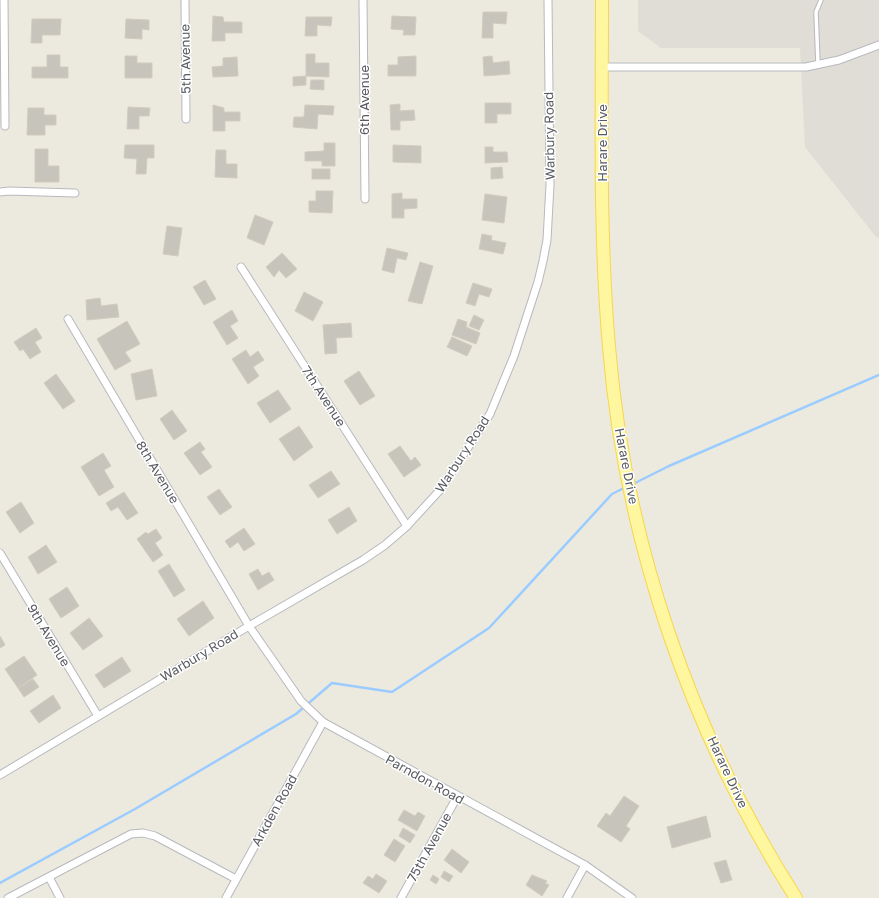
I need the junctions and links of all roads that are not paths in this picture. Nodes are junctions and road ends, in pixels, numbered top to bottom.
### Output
1 (4, 0) edge
2 (185, 0) edge
3 (363, 0) edge
4 (548, 0) edge
5 (602, 0) edge
6 (821, 0) edge
7 (879, 45) edge
8 (818, 64) junction
9 (602, 67) junction
10 (186, 119) dead end
11 (5, 126) dead end
12 (0, 192) edge
13 (75, 194) dead end
14 (365, 199) dead end
15 (241, 267) dead end
16 (68, 319) dead end
17 (406, 526) junction
18 (0, 553) edge
19 (249, 626) junction
20 (98, 716) junction
21 (323, 722) junction
22 (0, 775) edge
23 (457, 797) junction
24 (585, 865) junction
25 (49, 877) junction
26 (236, 879) junction
27 (8, 898) edge
28 (60, 898) edge
29 (226, 898) edge
30 (401, 898) edge
31 (567, 898) edge
32 (632, 898) edge
33 (796, 898) edge

1 - 11 street
2 - 10 street, 5th Avenue
3 - 14 street, 6th Avenue
4 - 17 street, Warbury Road
5 - 9 main road, Harare Drive
6 - 8 lane
7 - 8 street
8 - 9 street
9 - 33 main road, Harare Drive
12 - 13 street
15 - 17 street, 7th Avenue
16 - 19 street, 8th Avenue
17 - 19 street, Warbury Road
18 - 20 street, 9th Avenue
19 - 20 street, Warbury Road
19 - 21 street, Parndon Road
20 - 22 street, Warbury Road
21 - 23 street, Parndon Road
21 - 26 street, Arkden Road
23 - 24 street, Parndon Road
23 - 30 street, 75th Avenue
24 - 31 street
24 - 32 street, Parndon Road
25 - 26 street
25 - 27 street
25 - 28 street
26 - 29 street, Arkden Road

